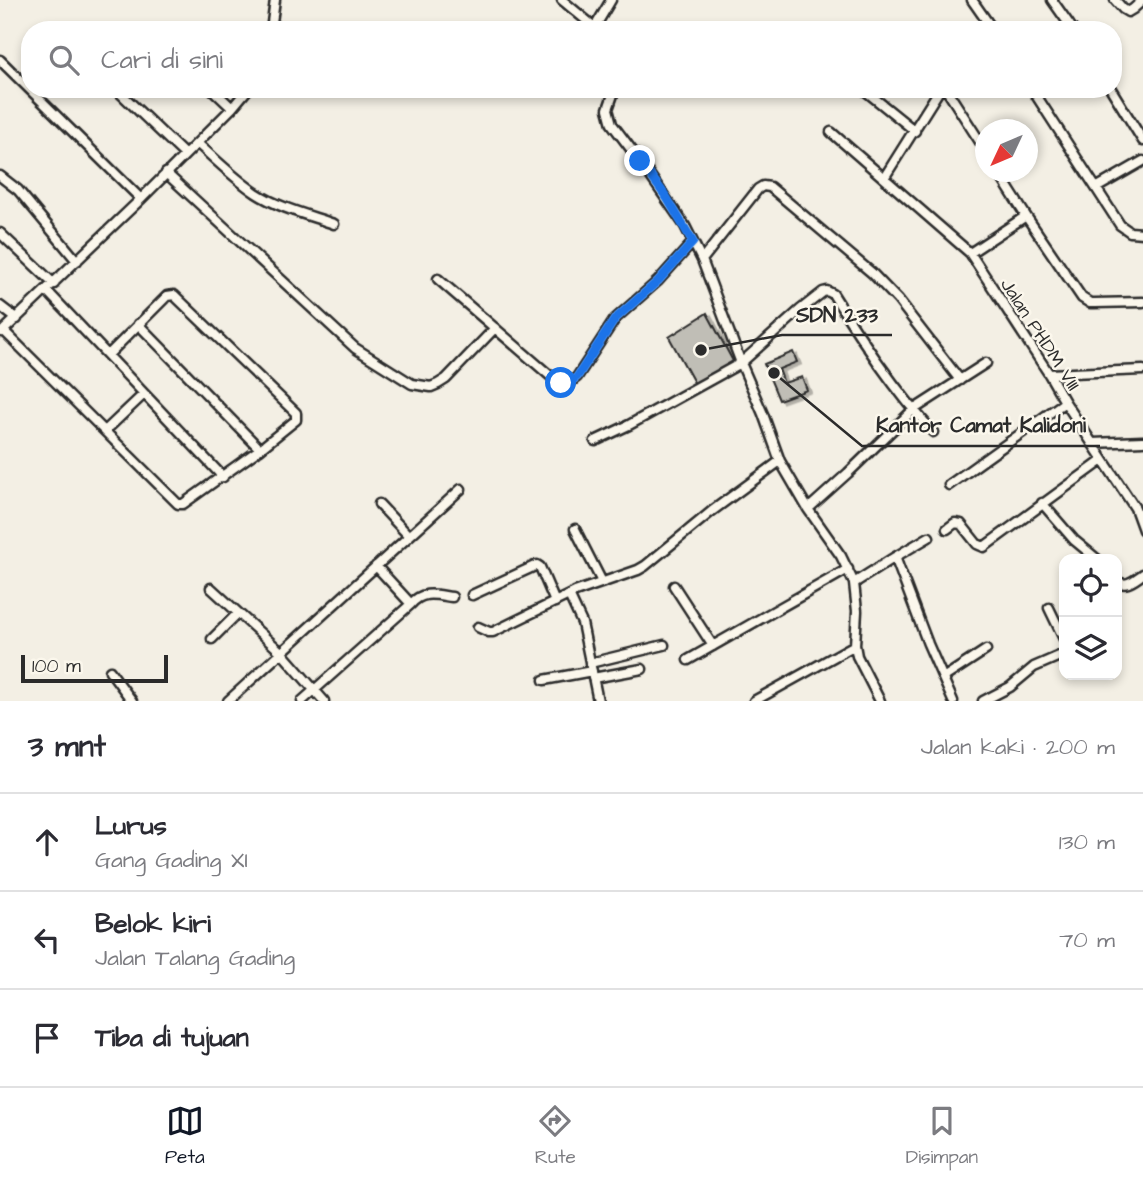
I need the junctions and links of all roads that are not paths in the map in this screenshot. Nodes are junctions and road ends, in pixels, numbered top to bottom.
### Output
1 (562, 0) edge
2 (611, 0) edge
3 (972, 0) edge
4 (1052, 0) edge
5 (1115, 0) edge
6 (1143, 0) edge
7 (272, 1) edge
8 (271, 21) edge
9 (588, 21) edge
10 (600, 21) edge
11 (987, 21) edge
12 (1067, 21) edge
13 (0, 60) edge
14 (21, 81) edge
15 (39, 98) edge
16 (125, 98) edge
17 (221, 98) edge
18 (240, 98) edge
19 (612, 98) edge
20 (874, 98) edge
21 (935, 98) edge
22 (952, 98) edge
23 (1038, 98) edge
24 (1117, 98) edge
25 (232, 108) junction
26 (915, 131) junction
27 (831, 132) dead end
28 (975, 136) edge
29 (1143, 141) edge
30 (197, 143) junction
31 (185, 155) junction
32 (1143, 161) edge
33 (166, 173) junction
34 (0, 176) edge
35 (884, 178) junction
36 (1004, 182) edge
37 (1096, 188) junction
38 (141, 199) junction
39 (1026, 216) junction
40 (334, 224) dead end
41 (0, 233) edge
42 (1143, 233) edge
43 (693, 242) junction
44 (970, 253) junction
45 (702, 260) junction
46 (77, 261) junction
47 (438, 279) dead end
48 (50, 288) junction
49 (1143, 302) edge
50 (0, 306) edge
51 (17, 319) junction
52 (138, 324) junction
53 (495, 328) junction
54 (2, 333) edge
55 (108, 355) junction
56 (741, 363) junction
57 (986, 363) dead end
58 (1143, 370) edge
59 (1049, 374) junction
60 (960, 380) junction
61 (144, 394) junction
62 (1065, 402) junction
63 (913, 410) junction
64 (105, 431) junction
65 (933, 432) dead end
66 (595, 441) dead end
67 (1143, 441) edge
68 (1092, 443) junction
69 (260, 449) junction
70 (1103, 460) junction
71 (780, 461) junction
72 (223, 477) junction
73 (949, 485) dead end
74 (461, 489) dead end
75 (1042, 503) junction
76 (379, 504) dead end
77 (1139, 508) edge
78 (808, 509) junction
79 (575, 529) dead end
80 (947, 529) dead end
81 (1143, 530) edge
82 (409, 536) junction
83 (929, 537) dead end
84 (1091, 554) edge
85 (895, 557) junction
86 (376, 566) junction
87 (848, 569) junction
88 (1143, 574) edge
89 (602, 582) junction
90 (854, 583) junction
91 (1122, 584) edge
92 (674, 586) dead end
93 (211, 588) dead end
94 (472, 595) dead end
95 (569, 595) junction
96 (453, 597) dead end
97 (555, 602) junction
98 (411, 604) junction
99 (1049, 608) dead end
100 (238, 613) junction
101 (478, 627) dead end
102 (1059, 629) edge
103 (212, 639) dead end
104 (855, 645) junction
105 (664, 646) dead end
106 (713, 646) junction
107 (986, 650) dead end
108 (281, 652) junction
109 (1059, 656) edge
110 (688, 660) dead end
111 (642, 668) dead end
112 (110, 671) dead end
113 (592, 671) junction
114 (943, 678) junction
115 (544, 680) dead end
116 (314, 690) junction
117 (132, 701) edge
118 (228, 701) edge
119 (302, 701) edge
120 (324, 701) edge
121 (598, 701) edge
122 (754, 701) edge
123 (880, 701) edge
124 (953, 701) edge
125 (983, 701) edge

1 - 9 street
2 - 10 street
3 - 11 street
4 - 12 street
5 - 6 street
7 - 8 street
13 - 14 street
15 - 38 street
16 - 31 street
17 - 25 street
18 - 25 street
19 - 43 street
20 - 26 street
21 - 26 street
22 - 28 street
23 - 37 street
24 - 29 street
25 - 30 street
26 - 35 street
27 - 35 street, Jalan PHDM VIII
30 - 31 street
30 - 40 street
31 - 33 street
32 - 37 street
33 - 38 street
33 - 53 street
34 - 46 street
35 - 44 street, Jalan PHDM VIII
36 - 39 street
37 - 42 street
38 - 46 street
39 - 44 street
39 - 49 street
41 - 48 street
43 - 45 street
43 - 53 street
44 - 59 street, Jalan PHDM VIII
45 - 56 street
45 - 60 street
46 - 48 street
47 - 53 street
48 - 51 street
48 - 55 street
50 - 51 street
51 - 54 street
52 - 55 street
52 - 69 street
52 - 69 street
54 - 64 street
55 - 61 street
56 - 63 street
56 - 66 street
56 - 71 street
57 - 60 street
58 - 59 street
59 - 62 street, Jalan PHDM VIII
60 - 63 street
61 - 64 street
61 - 72 street
62 - 68 street, Jalan PHDM VIII
62 - 73 street
63 - 65 street
63 - 78 street
64 - 72 street
67 - 68 street
68 - 70 street, Jalan PHDM VIII
69 - 72 street
70 - 75 street
70 - 77 street, Jalan PHDM VIII
71 - 78 street
71 - 89 street
74 - 82 street
75 - 80 street
75 - 84 street
76 - 82 street
77 - 81 street, Jalan PHDM VIII
78 - 87 street
79 - 89 street
82 - 86 street
83 - 85 street
85 - 90 street
85 - 114 street
86 - 98 street
86 - 108 street
87 - 90 street
87 - 106 street
88 - 91 street
89 - 95 street
90 - 104 street
92 - 106 street
93 - 100 street
94 - 97 street
95 - 97 street
95 - 113 street
96 - 98 street
97 - 101 street
98 - 116 street
99 - 102 street
100 - 103 street
100 - 108 street
104 - 122 street
104 - 123 street
105 - 113 street
106 - 110 street
107 - 114 street
108 - 116 street
108 - 118 street
109 - 125 street
111 - 113 street
112 - 117 street
113 - 115 street
113 - 121 street
114 - 124 street
116 - 119 street
116 - 120 street

